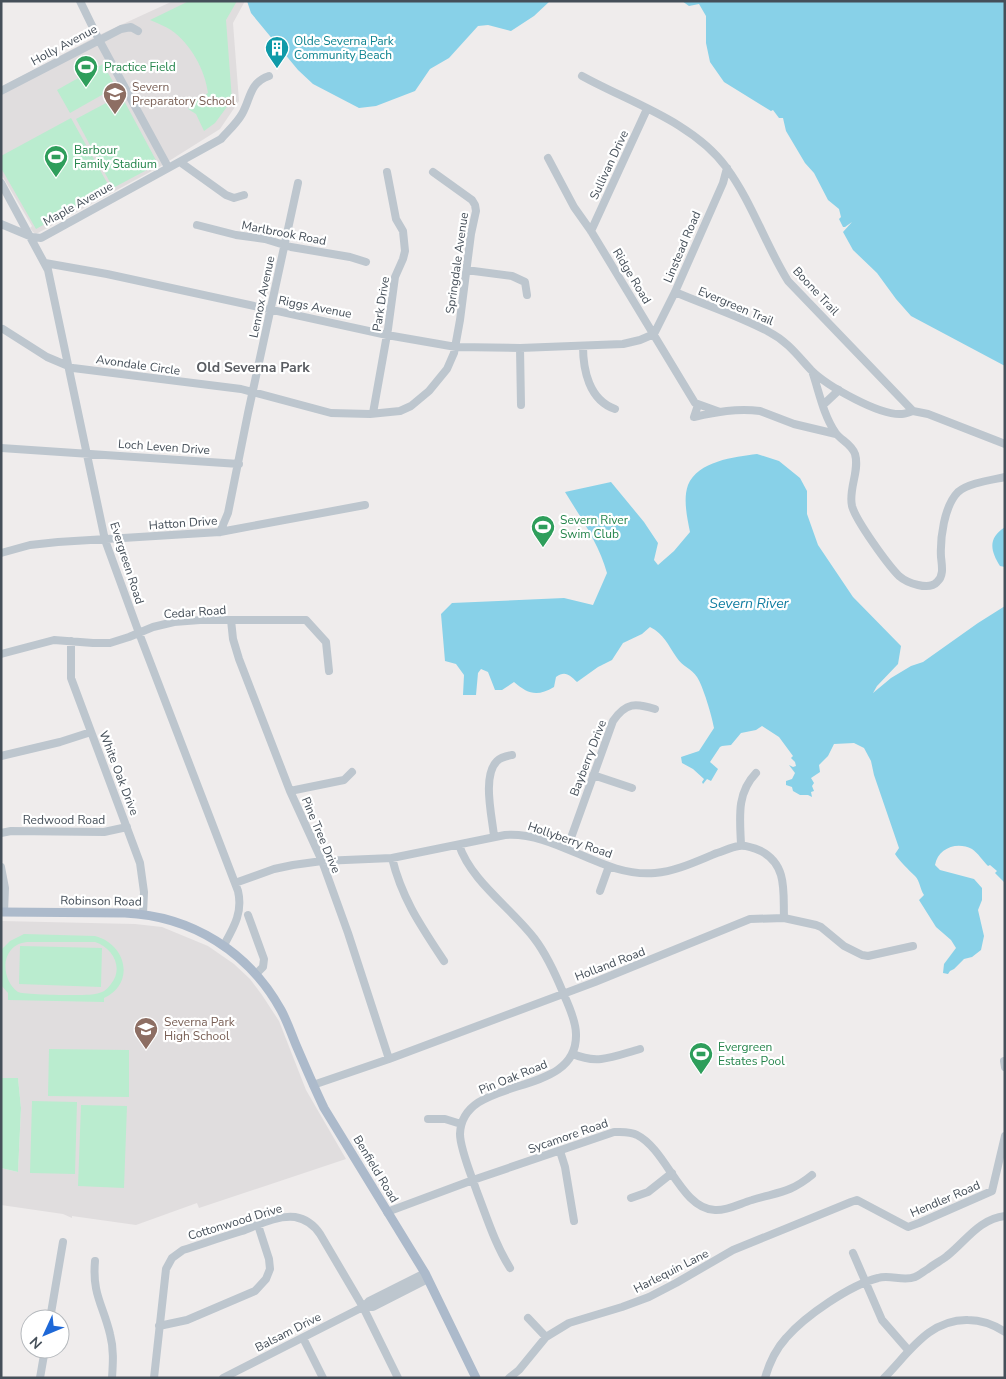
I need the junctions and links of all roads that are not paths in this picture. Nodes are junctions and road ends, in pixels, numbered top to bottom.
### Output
1 (80, 1) edge
2 (138, 31) dead end
3 (99, 40) junction
4 (269, 76) dead end
5 (582, 76) dead end
6 (1, 91) edge
7 (647, 108) junction
8 (548, 158) dead end
9 (180, 162) junction
10 (168, 167) junction
11 (727, 168) junction
12 (387, 172) dead end
13 (433, 172) dead end
14 (1, 183) edge
15 (298, 183) dead end
16 (244, 195) dead end
17 (1, 224) edge
18 (197, 224) dead end
19 (591, 231) junction
20 (32, 237) junction
21 (284, 245) junction
22 (366, 262) dead end
23 (45, 263) junction
24 (466, 270) junction
25 (675, 292) junction
26 (527, 294) dead end
27 (271, 310) junction
28 (3, 329) dead end
29 (654, 334) junction
30 (387, 335) junction
31 (583, 346) junction
32 (456, 348) junction
33 (520, 348) junction
34 (69, 367) junction
35 (812, 371) junction
36 (839, 390) junction
37 (253, 391) junction
38 (521, 405) dead end
39 (698, 405) junction
40 (823, 405) junction
41 (615, 409) dead end
42 (913, 411) junction
43 (720, 412) junction
44 (373, 413) junction
45 (828, 419) junction
46 (822, 431) junction
47 (836, 434) junction
48 (1005, 444) edge
49 (1, 448) edge
50 (88, 453) junction
51 (239, 464) junction
52 (1005, 477) edge
53 (365, 505) dead end
54 (220, 532) junction
55 (105, 540) junction
56 (1, 553) edge
57 (231, 620) junction
58 (139, 633) junction
59 (70, 641) junction
60 (1, 654) edge
61 (329, 671) dead end
62 (655, 710) dead end
63 (91, 732) junction
64 (512, 755) dead end
65 (1, 756) edge
66 (352, 772) dead end
67 (756, 773) dead end
68 (594, 775) junction
69 (632, 788) dead end
70 (290, 791) junction
71 (127, 827) junction
72 (1, 833) edge
73 (494, 836) junction
74 (459, 844) junction
75 (741, 845) junction
76 (567, 849) junction
77 (392, 858) junction
78 (322, 861) junction
79 (609, 866) junction
80 (1, 867) edge
81 (235, 883) junction
82 (600, 890) dead end
83 (3, 912) edge
84 (143, 914) junction
85 (248, 915) dead end
86 (784, 918) junction
87 (224, 945) junction
88 (913, 946) dead end
89 (444, 961) dead end
90 (256, 974) junction
91 (564, 994) junction
92 (640, 1049) dead end
93 (573, 1054) junction
94 (388, 1060) junction
95 (1004, 1061) edge
96 (1005, 1067) edge
97 (313, 1085) junction
98 (428, 1119) dead end
99 (461, 1124) junction
100 (1005, 1136) edge
101 (560, 1150) junction
102 (672, 1173) junction
103 (812, 1175) dead end
104 (473, 1180) junction
105 (631, 1198) dead end
106 (857, 1200) joint
107 (387, 1212) junction
108 (1005, 1216) edge
109 (574, 1221) dead end
110 (258, 1225) junction
111 (64, 1242) dead end
112 (853, 1253) dead end
113 (95, 1261) dead end
114 (510, 1268) dead end
115 (426, 1276) junction
116 (865, 1282) junction
117 (363, 1307) junction
118 (52, 1309) edge
119 (528, 1318) dead end
120 (159, 1326) junction
121 (1005, 1332) edge
122 (546, 1337) junction
123 (303, 1338) junction
124 (909, 1350) junction
125 (43, 1359) edge
126 (40, 1378) edge
127 (112, 1378) edge
128 (154, 1378) edge
129 (223, 1378) edge
130 (323, 1378) edge
131 (398, 1378) edge
132 (476, 1378) edge
133 (509, 1378) edge
134 (765, 1378) edge
135 (884, 1378) edge

1 - 3 street
2 - 3 street, Holly Avenue
3 - 6 street, Holly Avenue
3 - 10 street
4 - 9 street, Maple Avenue
5 - 7 street, Boone Trail
7 - 11 street, Boone Trail
7 - 19 street, Sullivan Drive
8 - 19 street, Ridge Road
9 - 10 street, Maple Avenue
9 - 16 street
10 - 20 street, Maple Avenue
11 - 25 street, Linstead Road
11 - 42 street, Boone Trail
12 - 30 street, Park Drive
13 - 24 street, Springdale Avenue
14 - 20 street, Evergreen Road
15 - 21 street, Lennox Avenue
17 - 20 street
18 - 21 street, Marlbrook Road
19 - 29 street, Ridge Road
20 - 23 street, Evergreen Road
21 - 22 street, Marlbrook Road
21 - 27 street, Lennox Avenue
23 - 27 street, Riggs Avenue
23 - 34 street, Evergreen Road
24 - 26 street
24 - 32 street, Springdale Avenue
25 - 29 street, Linstead Road
25 - 35 street, Evergreen Trail
27 - 30 street, Riggs Avenue
27 - 37 street, Lennox Avenue
28 - 34 street, Avondale Circle
29 - 31 street, Riggs Avenue
29 - 39 street, Ridge Road
30 - 32 street, Riggs Avenue
30 - 44 street, Park Drive
31 - 33 street, Riggs Avenue
31 - 41 street
32 - 33 street, Riggs Avenue
32 - 44 street, Avondale Circle
33 - 38 street
34 - 37 street, Avondale Circle
34 - 50 street, Evergreen Road
35 - 36 street, Evergreen Trail
35 - 40 street
36 - 40 street
36 - 42 street, Evergreen Trail
37 - 44 street, Avondale Circle
37 - 51 street, Lennox Avenue
39 - 43 street
39 - 43 street
40 - 45 street
42 - 48 street
43 - 46 street
45 - 46 street
45 - 47 street
46 - 47 street
47 - 52 street
49 - 50 street, Loch Leven Drive
50 - 51 street, Loch Leven Drive
50 - 55 street, Evergreen Road
51 - 54 street, Lennox Avenue
53 - 54 street, Hatton Drive
54 - 55 street, Hatton Drive
55 - 56 street, Hatton Drive
55 - 58 street, Evergreen Road
57 - 58 street, Cedar Road
57 - 61 street, Cedar Road
57 - 70 street, Pine Tree Drive
58 - 59 street, Cedar Road
58 - 81 street, Evergreen Road
59 - 60 street, Cedar Road
59 - 63 street, White Oak Drive
62 - 68 street, Bayberry Drive
63 - 65 street
63 - 71 street, White Oak Drive
64 - 73 street
66 - 70 street
67 - 75 street
68 - 69 street
68 - 76 street, Bayberry Drive
70 - 78 street, Pine Tree Drive
71 - 72 street, Redwood Road
71 - 84 street, White Oak Drive
73 - 74 street, Hollyberry Road
73 - 76 street, Hollyberry Road
74 - 77 street, Hollyberry Road
74 - 91 street
75 - 79 street, Hollyberry Road
75 - 86 street
76 - 79 street, Hollyberry Road
77 - 78 street, Hollyberry Road
77 - 89 street
78 - 81 street, Hollyberry Road
78 - 94 street, Pine Tree Drive
79 - 82 street
80 - 83 street
81 - 87 street, Evergreen Road
83 - 84 main road, Robinson Road
84 - 87 main road, Robinson Road
85 - 90 street
86 - 88 street, Holland Road
86 - 91 street, Holland Road
87 - 90 main road, Benfield Road
90 - 97 main road, Benfield Road
91 - 93 street
91 - 94 street, Holland Road
92 - 93 street
93 - 99 street, Pin Oak Road
94 - 97 street, Holland Road
95 - 96 street
97 - 107 main road, Benfield Road
98 - 99 street
99 - 104 street
100 - 106 street, Hendler Road
101 - 102 street, Sycamore Road
101 - 104 street, Sycamore Road
101 - 109 street
102 - 103 street, Sycamore Road
102 - 105 street
104 - 107 street, Sycamore Road
104 - 114 street
106 - 122 street, Harlequin Lane
107 - 115 main road, Benfield Road
108 - 116 street
110 - 117 street, Cottonwood Drive
110 - 120 street, Cottonwood Drive
110 - 120 street
111 - 118 street
112 - 116 street
113 - 127 street
115 - 117 street, Balsam Drive
115 - 132 main road, Benfield Road
116 - 124 street
116 - 134 street
117 - 123 street, Balsam Drive
117 - 131 street, Cottonwood Drive
119 - 122 street
120 - 128 street, Cottonwood Drive
121 - 124 street
122 - 133 street, Harlequin Lane
123 - 129 street, Balsam Drive
123 - 130 street
124 - 135 street
125 - 126 street

